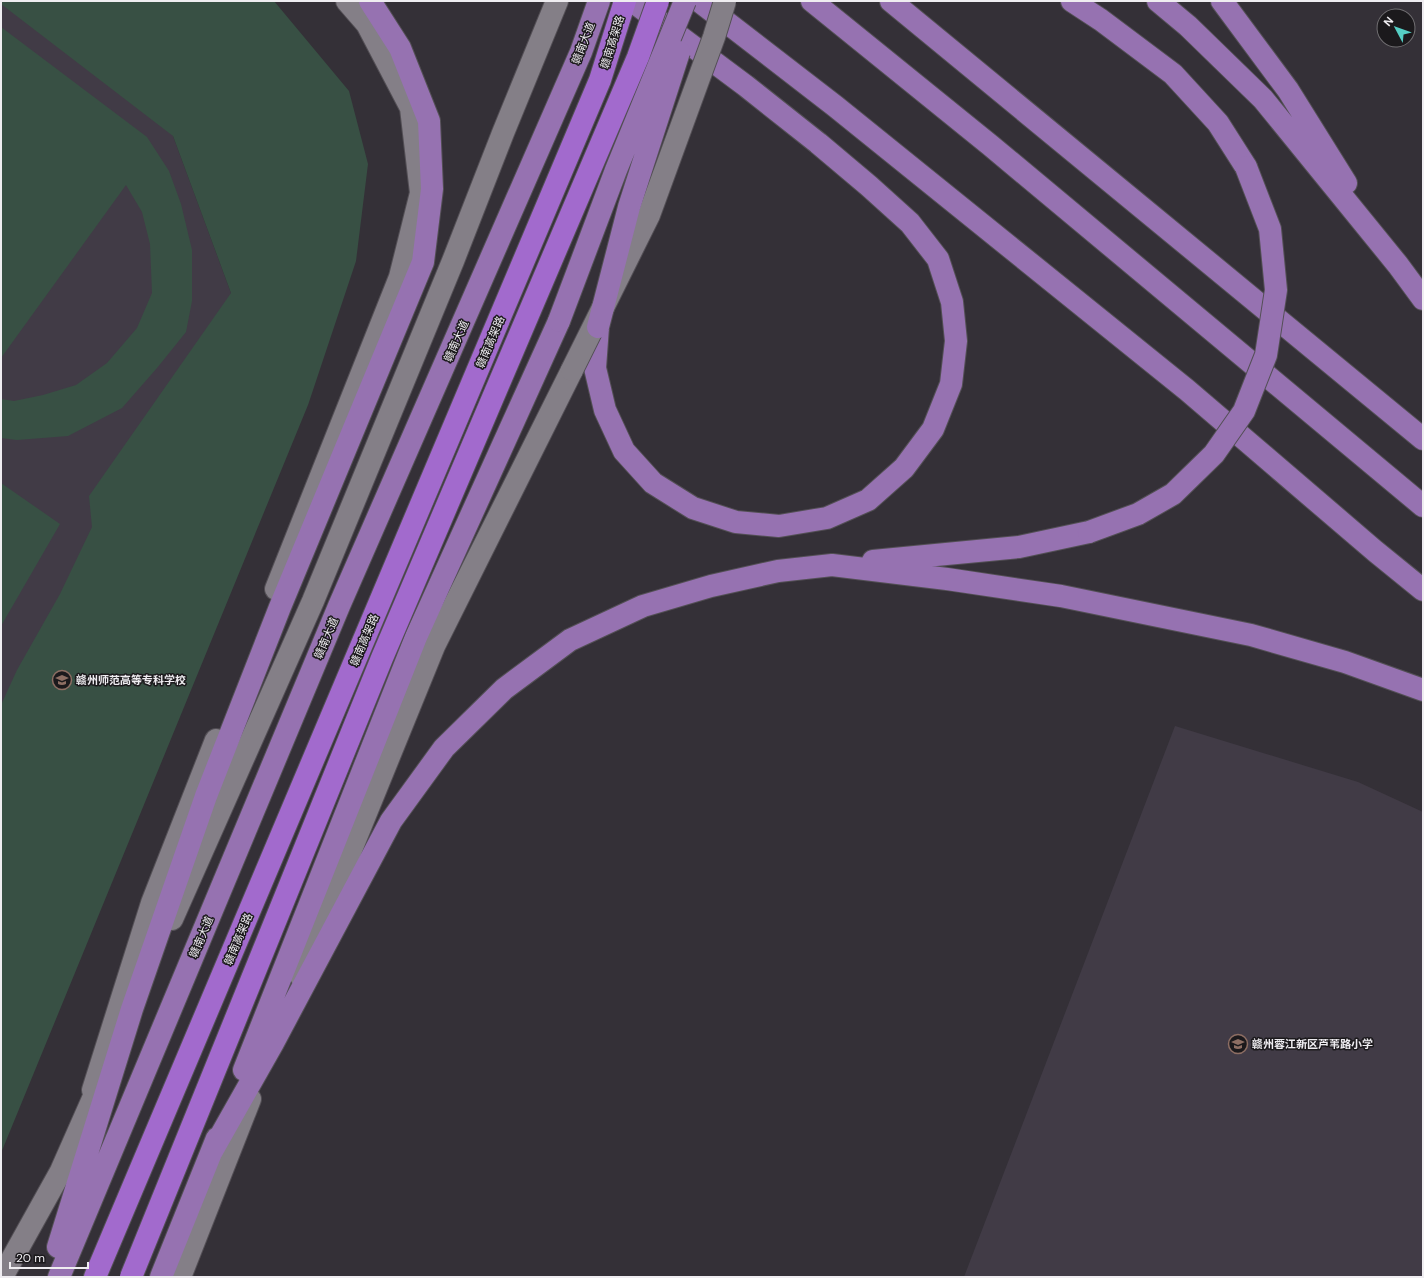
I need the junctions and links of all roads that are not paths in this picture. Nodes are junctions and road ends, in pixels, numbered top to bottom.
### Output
1 (347, 1) edge
2 (370, 1) edge
3 (557, 1) edge
4 (599, 1) edge
5 (625, 1) edge
6 (632, 1) edge
7 (658, 1) edge
8 (685, 1) edge
9 (695, 1) edge
10 (699, 1) edge
11 (725, 1) edge
12 (812, 1) edge
13 (890, 1) edge
14 (1072, 1) edge
15 (1158, 1) edge
16 (1222, 1) edge
17 (1398, 265) junction
18 (1423, 300) edge
19 (601, 317) junction
20 (1423, 439) edge
21 (1423, 506) edge
22 (832, 564) junction
23 (1423, 590) edge
24 (1423, 690) edge
25 (132, 1010) junction
26 (273, 1043) junction
27 (83, 1122) junction
28 (212, 1151) junction
29 (2, 1277) edge
30 (48, 1277) edge
31 (59, 1277) edge
32 (95, 1277) edge
33 (132, 1277) edge
34 (161, 1277) edge
35 (180, 1277) edge

1 - 27 street
2 - 25 main road
3 - 25 street
4 - 31 main road, 赣南大道
5 - 32 highway, 赣南高架路
6 - 19 main road
7 - 33 highway, bridge
8 - 28 main road, bridge
9 - 19 main road, bridge
10 - 23 main road
11 - 19 street, bridge
12 - 21 main road
13 - 20 main road
14 - 22 main road, bridge
15 - 17 main road
16 - 17 main road
17 - 18 main road
19 - 26 street, bridge
22 - 24 main road
22 - 26 main road
25 - 27 street
25 - 30 main road
26 - 28 main road
26 - 35 street
27 - 29 street
28 - 34 main road

